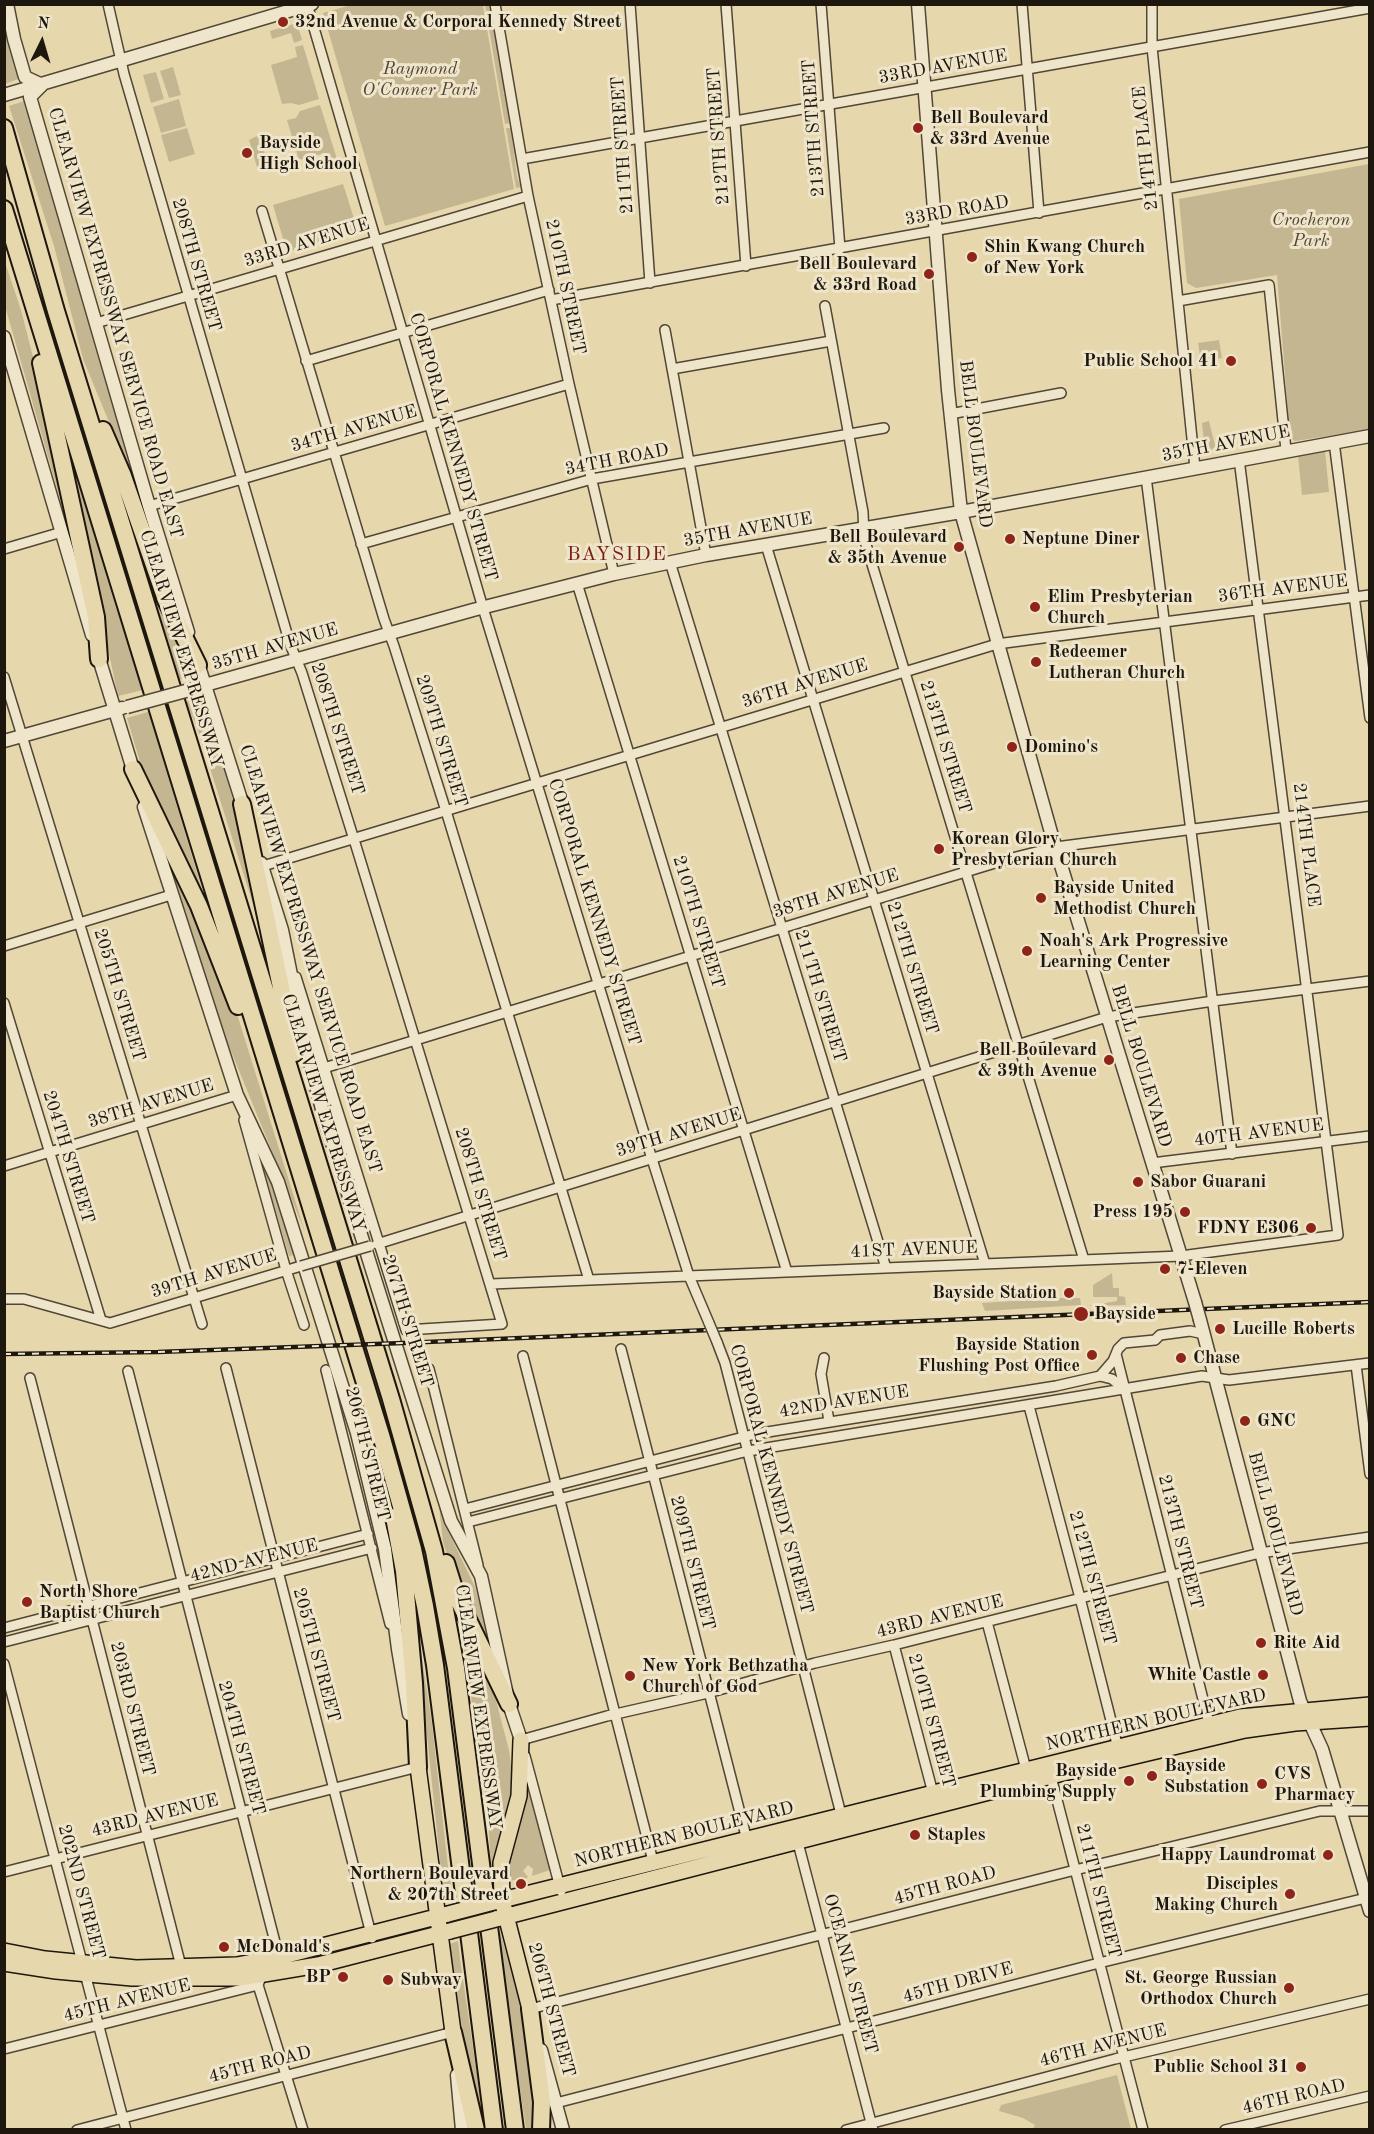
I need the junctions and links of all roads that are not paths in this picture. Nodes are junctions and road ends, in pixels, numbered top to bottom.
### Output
1 (7, 4) edge
2 (108, 4) edge
3 (495, 4) edge
4 (630, 4) edge
5 (726, 4) edge
6 (821, 4) edge
7 (918, 4) edge
8 (1022, 4) edge
9 (1152, 4) edge
10 (309, 5) edge
11 (1370, 8) edge
12 (1152, 46) junction
13 (121, 61) junction
14 (1027, 69) junction
15 (42, 85) junction
16 (924, 87) junction
17 (10, 94) edge
18 (829, 104) junction
19 (734, 121) junction
20 (4, 128) edge
21 (639, 138) junction
22 (1370, 152) edge
23 (522, 159) junction
24 (1166, 190) junction
25 (528, 196) junction
26 (4, 209) edge
27 (262, 212) dead end
28 (1039, 213) junction
29 (935, 232) junction
30 (375, 240) junction
31 (14, 242) junction
32 (840, 249) junction
33 (746, 266) junction
34 (280, 269) junction
35 (650, 283) junction
36 (550, 295) junction
37 (188, 296) junction
38 (1178, 301) junction
39 (825, 306) dead end
40 (56, 311) junction
41 (96, 322) junction
42 (665, 330) dead end
43 (402, 332) junction
44 (831, 341) junction
45 (6, 345) edge
46 (306, 361) junction
47 (672, 369) junction
48 (569, 384) junction
49 (1061, 393) dead end
50 (950, 414) junction
51 (430, 424) junction
52 (884, 428) dead end
53 (848, 434) junction
54 (1370, 436) edge
55 (1334, 442) junction
56 (1286, 450) junction
57 (333, 452) junction
58 (1239, 459) junction
59 (689, 463) junction
60 (1195, 468) junction
61 (1146, 477) junction
62 (242, 479) junction
63 (592, 479) junction
64 (149, 506) junction
65 (961, 512) junction
66 (456, 517) junction
67 (864, 528) junction
68 (62, 532) junction
69 (361, 544) junction
70 (766, 545) junction
71 (4, 549) edge
72 (706, 555) junction
73 (670, 562) junction
74 (614, 574) junction
75 (577, 582) junction
76 (1370, 595) edge
77 (1354, 597) junction
78 (483, 608) junction
79 (1259, 609) junction
80 (1164, 622) junction
81 (389, 634) junction
82 (997, 644) junction
83 (99, 659) junction
84 (297, 660) junction
85 (198, 665) junction
86 (904, 671) junction
87 (4, 677) edge
88 (199, 687) junction
89 (812, 699) junction
90 (121, 709) junction
91 (1370, 718) edge
92 (721, 727) junction
93 (22, 736) junction
94 (4, 741) edge
95 (629, 754) junction
96 (133, 769) junction
97 (538, 783) junction
98 (242, 804) junction
99 (1370, 806) edge
100 (446, 811) junction
101 (1286, 817) junction
102 (1190, 829) junction
103 (354, 839) junction
104 (1056, 847) junction
105 (263, 866) junction
106 (966, 871) junction
107 (171, 895) junction
108 (874, 900) junction
109 (80, 923) junction
110 (782, 928) junction
111 (282, 930) junction
112 (4, 946) edge
113 (691, 955) junction
114 (1370, 981) edge
115 (599, 984) junction
116 (1308, 989) junction
117 (1213, 1001) junction
118 (4, 1003) edge
119 (508, 1012) junction
120 (1107, 1017) junction
121 (416, 1040) junction
122 (1019, 1046) junction
123 (324, 1068) junction
124 (927, 1074) junction
125 (237, 1095) junction
126 (836, 1102) junction
127 (141, 1124) junction
128 (745, 1130) junction
129 (1370, 1136) edge
130 (1327, 1142) junction
131 (50, 1152) junction
132 (1232, 1154) junction
133 (652, 1159) junction
134 (1152, 1163) junction
135 (4, 1166) edge
136 (561, 1186) junction
137 (326, 1192) junction
138 (469, 1214) junction
139 (313, 1217) junction
140 (1338, 1235) joint
141 (375, 1245) junction
142 (1181, 1256) junction
143 (1084, 1260) junction
144 (985, 1264) junction
145 (886, 1268) junction
146 (286, 1270) junction
147 (787, 1272) junction
148 (689, 1276) junction
149 (589, 1280) junction
150 (491, 1284) junction
151 (194, 1298) junction
152 (4, 1299) edge
153 (101, 1320) junction
154 (202, 1324) dead end
155 (304, 1325) dead end
156 (1204, 1334) junction
157 (621, 1349) dead end
158 (1116, 1354) junction
159 (356, 1355) junction
160 (523, 1356) dead end
161 (824, 1358) dead end
162 (1370, 1363) edge
163 (1356, 1365) junction
164 (226, 1368) dead end
165 (429, 1369) dead end
166 (326, 1370) dead end
167 (128, 1371) dead end
168 (1100, 1376) junction
169 (30, 1378) dead end
170 (1216, 1378) junction
171 (1124, 1389) junction
172 (391, 1399) junction
173 (952, 1402) junction
174 (1029, 1406) junction
175 (956, 1417) junction
176 (830, 1421) junction
177 (744, 1437) junction
178 (748, 1451) junction
179 (649, 1462) junction
180 (1370, 1474) edge
181 (652, 1475) junction
182 (557, 1486) junction
183 (560, 1499) junction
184 (465, 1509) junction
185 (468, 1522) junction
186 (368, 1534) junction
187 (1370, 1537) edge
188 (372, 1548) junction
189 (1260, 1553) junction
190 (273, 1558) junction
191 (277, 1572) junction
192 (1172, 1575) junction
193 (481, 1576) junction
194 (181, 1583) junction
195 (184, 1595) junction
196 (1080, 1598) junction
197 (89, 1606) junction
198 (92, 1619) junction
199 (987, 1622) junction
200 (4, 1628) edge
201 (4, 1642) edge
202 (894, 1646) junction
203 (398, 1649) junction
204 (4, 1664) edge
205 (803, 1666) junction
206 (708, 1693) junction
207 (509, 1704) junction
208 (1370, 1705) edge
209 (615, 1715) junction
210 (1308, 1716) junction
211 (1370, 1718) edge
212 (1211, 1731) junction
213 (521, 1740) junction
214 (1119, 1754) junction
215 (418, 1767) junction
216 (1049, 1771) junction
217 (1028, 1776) junction
218 (333, 1788) junction
219 (935, 1799) junction
220 (241, 1811) junction
221 (1341, 1811) junction
222 (1370, 1811) edge
223 (843, 1823) junction
224 (796, 1834) junction
225 (148, 1835) junction
226 (749, 1846) junction
227 (55, 1859) junction
228 (656, 1870) junction
229 (1075, 1870) junction
230 (4, 1872) edge
231 (560, 1886) junction
232 (1368, 1898) edge
233 (498, 1901) junction
234 (564, 1902) junction
235 (1370, 1911) edge
236 (501, 1918) junction
237 (442, 1924) junction
238 (371, 1934) junction
239 (822, 1935) junction
240 (375, 1950) junction
241 (4, 1951) edge
242 (270, 1959) junction
243 (4, 1963) edge
244 (1099, 1963) junction
245 (84, 1968) junction
246 (183, 1972) junction
247 (238, 1972) junction
248 (260, 1980) junction
249 (1370, 1999) edge
250 (530, 2010) junction
251 (99, 2025) junction
252 (847, 2028) junction
253 (453, 2032) junction
254 (4, 2049) edge
255 (1124, 2057) junction
256 (285, 2076) junction
257 (1370, 2097) edge
258 (556, 2103) junction
259 (123, 2118) junction
260 (872, 2126) edge
261 (77, 2130) edge
262 (126, 2130) edge
263 (303, 2130) edge
264 (462, 2130) edge
265 (476, 2130) edge
266 (494, 2130) edge
267 (515, 2130) edge
268 (541, 2130) edge
269 (563, 2130) edge
270 (846, 2130) edge
271 (1143, 2130) edge
272 (1225, 2130) edge

1 - 15 street, CLEARVIEW EXPRESSWAY SERVICE ROAD EAST
2 - 13 street, 208TH STREET
3 - 23 street, 210TH STREET
4 - 21 street, 211TH STREET
5 - 19 street, 212TH STREET
6 - 18 street, 213TH STREET
7 - 16 street, BELL BOULEVARD
8 - 14 street
9 - 12 street, 214TH PLACE
10 - 13 street
10 - 30 street, CORPORAL KENNEDY STREET
11 - 12 street, 33RD AVENUE
12 - 14 street, 33RD AVENUE
12 - 24 street, 214TH PLACE
13 - 15 street
13 - 37 street, 208TH STREET
14 - 16 street, 33RD AVENUE
14 - 28 street
15 - 17 street
15 - 41 street, CLEARVIEW EXPRESSWAY SERVICE ROAD EAST
16 - 18 street, 33RD AVENUE
16 - 29 street, BELL BOULEVARD
18 - 19 street, 33RD AVENUE
18 - 32 street, 213TH STREET
19 - 21 street, 33RD AVENUE
19 - 33 street, 212TH STREET
20 - 40 highway, CLEARVIEW EXPRESSWAY
21 - 23 street, 33RD AVENUE
21 - 35 street, 211TH STREET
22 - 24 street, 33RD ROAD
23 - 25 street, 210TH STREET
24 - 28 street, 33RD ROAD
24 - 38 street, 214TH PLACE
25 - 30 street, 33RD AVENUE
25 - 36 street, 210TH STREET
26 - 31 highway, CLEARVIEW EXPRESSWAY
27 - 34 street, 209TH STREET
28 - 29 street, 33RD ROAD
29 - 32 street, 33RD ROAD
29 - 50 street, BELL BOULEVARD
30 - 34 street, 33RD AVENUE
30 - 43 street, CORPORAL KENNEDY STREET
31 - 83 highway
31 - 139 highway, CLEARVIEW EXPRESSWAY
32 - 33 street, 33RD ROAD
33 - 35 street, 33RD ROAD
34 - 37 street, 33RD AVENUE
34 - 46 street, 209TH STREET
35 - 36 street, 33RD ROAD
36 - 43 street, 33RD ROAD
36 - 48 street, 210TH STREET
37 - 41 street, 33RD AVENUE
37 - 62 street, 208TH STREET
38 - 56 street
38 - 60 street, 214TH PLACE
39 - 44 street, 213TH STREET
40 - 85 highway
40 - 137 highway, CLEARVIEW EXPRESSWAY
41 - 64 street, CLEARVIEW EXPRESSWAY SERVICE ROAD EAST
42 - 47 street
43 - 46 street, 33RD ROAD
43 - 51 street, CORPORAL KENNEDY STREET
44 - 47 street
44 - 53 street, 213TH STREET
45 - 68 street
46 - 57 street, 209TH STREET
47 - 59 street
48 - 51 street, 34TH AVENUE
48 - 63 street, 210TH STREET
49 - 50 street
50 - 65 street, BELL BOULEVARD
51 - 57 street, 34TH AVENUE
51 - 66 street, CORPORAL KENNEDY STREET
52 - 53 street, 34TH ROAD
53 - 59 street, 34TH ROAD
53 - 67 street, 213TH STREET
54 - 55 street, 35TH AVENUE
55 - 56 street, 35TH AVENUE
55 - 77 street
56 - 58 street, 35TH AVENUE
57 - 62 street, 34TH AVENUE
57 - 69 street, 209TH STREET
58 - 60 street, 35TH AVENUE
58 - 79 street, 214TH PLACE
59 - 63 street, 34TH ROAD
59 - 72 street
60 - 61 street, 35TH AVENUE
61 - 65 street, 35TH AVENUE
61 - 80 street
62 - 64 street, 34TH AVENUE
62 - 84 street, 208TH STREET
63 - 66 street, 34TH ROAD
63 - 74 street, 210TH STREET
64 - 85 street, CLEARVIEW EXPRESSWAY SERVICE ROAD EAST
65 - 67 street, 35TH AVENUE
65 - 82 street, BELL BOULEVARD
66 - 69 street, 34TH ROAD
66 - 78 street, CORPORAL KENNEDY STREET
67 - 70 street, 35TH AVENUE
67 - 86 street, 213TH STREET
68 - 71 street
68 - 83 street
69 - 81 street, 209TH STREET
70 - 72 street, 35TH AVENUE
70 - 89 street, 212TH STREET
72 - 73 street, 35TH AVENUE
73 - 74 street, 35TH AVENUE
73 - 92 street, 211TH STREET
74 - 75 street, 35TH AVENUE
75 - 78 street, 35TH AVENUE
75 - 95 street, 210TH STREET
76 - 77 street, 36TH AVENUE
77 - 79 street, 36TH AVENUE
77 - 91 street
78 - 81 street, 35TH AVENUE
78 - 97 street, CORPORAL KENNEDY STREET
79 - 80 street, 36TH AVENUE
79 - 101 street, 214TH PLACE
80 - 82 street, 36TH AVENUE
80 - 102 street
81 - 84 street, 35TH AVENUE
81 - 100 street, 209TH STREET
82 - 86 street, 36TH AVENUE
82 - 104 street, BELL BOULEVARD
83 - 90 street
84 - 88 street, 35TH AVENUE
84 - 103 street, 208TH STREET
85 - 88 street, CLEARVIEW EXPRESSWAY SERVICE ROAD EAST
86 - 89 street, 36TH AVENUE
86 - 106 street, 213TH STREET
87 - 93 street, 205TH STREET
88 - 90 street, 35TH AVENUE, bridge
88 - 98 street, CLEARVIEW EXPRESSWAY SERVICE ROAD EAST
89 - 92 street, 36TH AVENUE
89 - 108 street, 212TH STREET
90 - 93 street, 35TH AVENUE
90 - 96 street
92 - 95 street, 36TH AVENUE
92 - 110 street, 211TH STREET
93 - 94 street, 35TH AVENUE
93 - 109 street, 205TH STREET
95 - 97 street, 36TH AVENUE
95 - 113 street, 210TH STREET
96 - 107 street
96 - 139 highway
97 - 100 street, 36TH AVENUE
97 - 115 street, CORPORAL KENNEDY STREET
98 - 105 street, CLEARVIEW EXPRESSWAY SERVICE ROAD EAST
98 - 137 highway
99 - 101 street, 38TH AVENUE
100 - 103 street, 36TH AVENUE
100 - 119 street, 209TH STREET
101 - 102 street, 38TH AVENUE
101 - 116 street, 214TH PLACE
102 - 104 street, 38TH AVENUE
102 - 117 street
103 - 105 street, 36TH AVENUE
103 - 121 street, 208TH STREET
104 - 106 street, 38TH AVENUE
104 - 120 street, BELL BOULEVARD
105 - 111 street, CLEARVIEW EXPRESSWAY SERVICE ROAD EAST
106 - 108 street, 38TH AVENUE
106 - 122 street, 213TH STREET
107 - 109 street
107 - 125 street
108 - 110 street, 38TH AVENUE
108 - 124 street, 212TH STREET
109 - 112 street
109 - 127 street, 205TH STREET
110 - 113 street, 38TH AVENUE
110 - 126 street, 211TH STREET
111 - 123 street, CLEARVIEW EXPRESSWAY SERVICE ROAD EAST
111 - 193 street, 207TH STREET
113 - 115 street, 38TH AVENUE
113 - 128 street, 210TH STREET
114 - 116 street, 39TH AVENUE
115 - 119 street, 38TH AVENUE
115 - 133 street, CORPORAL KENNEDY STREET
116 - 117 street, 39TH AVENUE
116 - 130 street, 214TH PLACE
117 - 120 street, 39TH AVENUE
117 - 132 street
118 - 131 street, 204TH STREET
119 - 121 street, 38TH AVENUE
119 - 136 street, 209TH STREET
120 - 122 street, 39TH AVENUE
120 - 134 street, BELL BOULEVARD
121 - 123 street, 38TH AVENUE
121 - 138 street, 208TH STREET
122 - 124 street, 39TH AVENUE
122 - 143 street, 213TH STREET
123 - 141 street, CLEARVIEW EXPRESSWAY SERVICE ROAD EAST
124 - 126 street, 39TH AVENUE
124 - 144 street, 212TH STREET
125 - 127 street, 38TH AVENUE
125 - 146 street
125 - 203 street
126 - 128 street, 39TH AVENUE
126 - 145 street, 211TH STREET
127 - 131 street, 38TH AVENUE
127 - 151 street, 205TH STREET
128 - 133 street, 39TH AVENUE
128 - 147 street, 210TH STREET
129 - 130 street, 40TH AVENUE
130 - 132 street, 40TH AVENUE
130 - 140 street, 214TH PLACE
131 - 135 street, 38TH AVENUE
131 - 153 street, 204TH STREET
132 - 134 street, 40TH AVENUE
133 - 136 street, 39TH AVENUE
133 - 148 street, CORPORAL KENNEDY STREET
134 - 142 street, BELL BOULEVARD
136 - 138 street, 39TH AVENUE
136 - 149 street, 209TH STREET
137 - 172 highway, CLEARVIEW EXPRESSWAY
138 - 141 street, 39TH AVENUE
138 - 150 street, 208TH STREET
139 - 159 highway, CLEARVIEW EXPRESSWAY
140 - 142 street, 41ST AVENUE
141 - 146 street, 39TH AVENUE, bridge
141 - 150 street, 208TH STREET
142 - 143 street, 41ST AVENUE
142 - 156 street, BELL BOULEVARD, bridge
143 - 144 street, 41ST AVENUE
144 - 145 street, 41ST AVENUE
145 - 147 street, 41ST AVENUE
146 - 151 street, 39TH AVENUE
146 - 155 street
147 - 148 street, 41ST AVENUE
148 - 149 street, 41ST AVENUE
148 - 177 street, CORPORAL KENNEDY STREET, bridge
149 - 150 street, 41ST AVENUE
151 - 153 street, 39TH AVENUE
151 - 154 street, 205TH STREET
152 - 153 street, 39TH AVENUE
156 - 158 street
156 - 170 street, BELL BOULEVARD
157 - 179 street, 209TH STREET
158 - 168 street
158 - 171 street, 213TH STREET
159 - 215 highway
159 - 266 highway, CLEARVIEW EXPRESSWAY
160 - 182 street
161 - 176 street
162 - 163 street, 42ND AVENUE
163 - 170 street, 42ND AVENUE
163 - 180 street
164 - 190 street, 205TH STREET
165 - 184 street, CLEARVIEW EXPRESSWAY
166 - 186 street, 206TH STREET
167 - 194 street, 204TH STREET
168 - 171 street
168 - 173 street, 42ND AVENUE
169 - 197 street, 203RD STREET
170 - 171 street, 42ND AVENUE
170 - 189 street, BELL BOULEVARD
171 - 174 street, 42ND AVENUE
171 - 192 street, 213TH STREET
172 - 207 highway
172 - 267 highway, CLEARVIEW EXPRESSWAY
173 - 175 street
173 - 176 street, 42ND AVENUE
174 - 175 street, 42ND AVENUE
174 - 196 street, 212TH STREET
175 - 178 street, 42ND AVENUE
176 - 177 street, 42ND AVENUE
177 - 178 street, CORPORAL KENNEDY STREET
177 - 179 street, 42ND AVENUE
178 - 181 street, 42ND AVENUE
178 - 205 street, CORPORAL KENNEDY STREET
179 - 181 street, 209TH STREET
179 - 182 street, 42ND AVENUE
181 - 183 street, 42ND AVENUE
181 - 206 street, 209TH STREET
182 - 183 street
182 - 184 street, 42ND AVENUE
183 - 185 street, 42ND AVENUE
183 - 209 street
184 - 185 street, CLEARVIEW EXPRESSWAY
185 - 193 street, CLEARVIEW EXPRESSWAY
186 - 188 street, 206TH STREET
186 - 190 street, 42ND AVENUE
187 - 189 street, 43RD AVENUE
188 - 191 street, 42ND AVENUE
188 - 203 street
189 - 192 street, 43RD AVENUE
189 - 210 street, BELL BOULEVARD
190 - 191 street, 205TH STREET
190 - 194 street, 42ND AVENUE
191 - 195 street, 42ND AVENUE
191 - 218 street, 205TH STREET
192 - 196 street, 43RD AVENUE
192 - 212 street, 213TH STREET
193 - 207 street, CLEARVIEW EXPRESSWAY
194 - 195 street, 204TH STREET
194 - 197 street, 42ND AVENUE
195 - 198 street, 42ND AVENUE
195 - 220 street, 204TH STREET
196 - 199 street, 43RD AVENUE
196 - 214 street, 212TH STREET
197 - 198 street, 203RD STREET
197 - 200 street, 42ND AVENUE
198 - 201 street, 42ND AVENUE
198 - 225 street, 203RD STREET
199 - 202 street, 43RD AVENUE
199 - 217 street
202 - 205 street, 43RD AVENUE
202 - 219 street, 210TH STREET
203 - 215 street
204 - 227 street, 202ND STREET
205 - 206 street, 43RD AVENUE
205 - 223 street, CORPORAL KENNEDY STREET
206 - 209 street, 43RD AVENUE
206 - 226 street, 209TH STREET
207 - 213 street
208 - 210 main road, NORTHERN BOULEVARD
209 - 213 street, 43RD AVENUE
209 - 228 street
210 - 211 main road, NORTHERN BOULEVARD
210 - 212 main road, NORTHERN BOULEVARD
210 - 212 main road, NORTHERN BOULEVARD
210 - 221 street, BELL BOULEVARD
212 - 214 main road, NORTHERN BOULEVARD
213 - 231 street
213 - 233 main road, 206TH STREET
214 - 216 main road, NORTHERN BOULEVARD
215 - 218 street, 43RD AVENUE
215 - 237 main road
216 - 217 main road, NORTHERN BOULEVARD
216 - 229 street, 211TH STREET
217 - 219 main road, NORTHERN BOULEVARD
218 - 220 street, 43RD AVENUE
218 - 238 street, 205TH STREET
219 - 223 main road, NORTHERN BOULEVARD
220 - 225 street, 43RD AVENUE
220 - 242 street, 204TH STREET
221 - 222 street, 45TH ROAD
221 - 229 street, 45TH ROAD
221 - 232 street, BELL BOULEVARD
223 - 224 main road, NORTHERN BOULEVARD
224 - 226 main road, NORTHERN BOULEVARD
224 - 239 street, OCEANIA STREET
225 - 227 street, 43RD AVENUE
225 - 246 street, 203RD STREET
226 - 228 main road, NORTHERN BOULEVARD
227 - 230 street, 43RD AVENUE
227 - 245 street, 202ND STREET
228 - 231 main road, NORTHERN BOULEVARD
228 - 234 main road, NORTHERN BOULEVARD
229 - 239 street, 45TH ROAD
229 - 244 street, 211TH STREET
231 - 233 main road, NORTHERN BOULEVARD
231 - 234 street
232 - 235 street, BELL BOULEVARD
232 - 244 street, 45TH DRIVE
233 - 236 main road, 206TH STREET
233 - 237 main road, NORTHERN BOULEVARD, bridge
234 - 236 main road, NORTHERN BOULEVARD
236 - 237 main road, NORTHERN BOULEVARD, bridge
236 - 250 main road, 206TH STREET
237 - 238 main road, NORTHERN BOULEVARD
237 - 240 main road, NORTHERN BOULEVARD
237 - 253 main road
238 - 240 street, 205TH STREET
238 - 242 main road, NORTHERN BOULEVARD
239 - 250 street, 45TH ROAD
239 - 252 street, OCEANIA STREET
240 - 248 main road, NORTHERN BOULEVARD
241 - 245 main road, NORTHERN BOULEVARD
242 - 247 main road, NORTHERN BOULEVARD
242 - 248 street, 204TH STREET
243 - 245 main road, NORTHERN BOULEVARD
244 - 252 street, 45TH DRIVE
244 - 255 street, 211TH STREET
245 - 246 main road, NORTHERN BOULEVARD
245 - 246 main road, NORTHERN BOULEVARD
245 - 251 street, 202ND STREET
246 - 247 main road, NORTHERN BOULEVARD
247 - 248 main road, NORTHERN BOULEVARD
248 - 251 street, 45TH AVENUE
248 - 256 street
249 - 255 street, 46TH AVENUE
250 - 258 street, 206TH STREET
250 - 268 highway
251 - 254 street, 45TH AVENUE
251 - 259 street, 202ND STREET
252 - 258 street, 45TH DRIVE
252 - 260 street, OCEANIA STREET
253 - 256 street, 45TH ROAD
253 - 264 street
253 - 265 highway
255 - 260 street, 46TH AVENUE
255 - 271 street, 211TH STREET
256 - 259 street, 45TH ROAD
256 - 263 street
257 - 272 street, 46TH ROAD
258 - 269 street, 206TH STREET
259 - 261 street, 45TH ROAD
259 - 262 street, 202ND STREET
260 - 270 street, 46TH AVENUE

